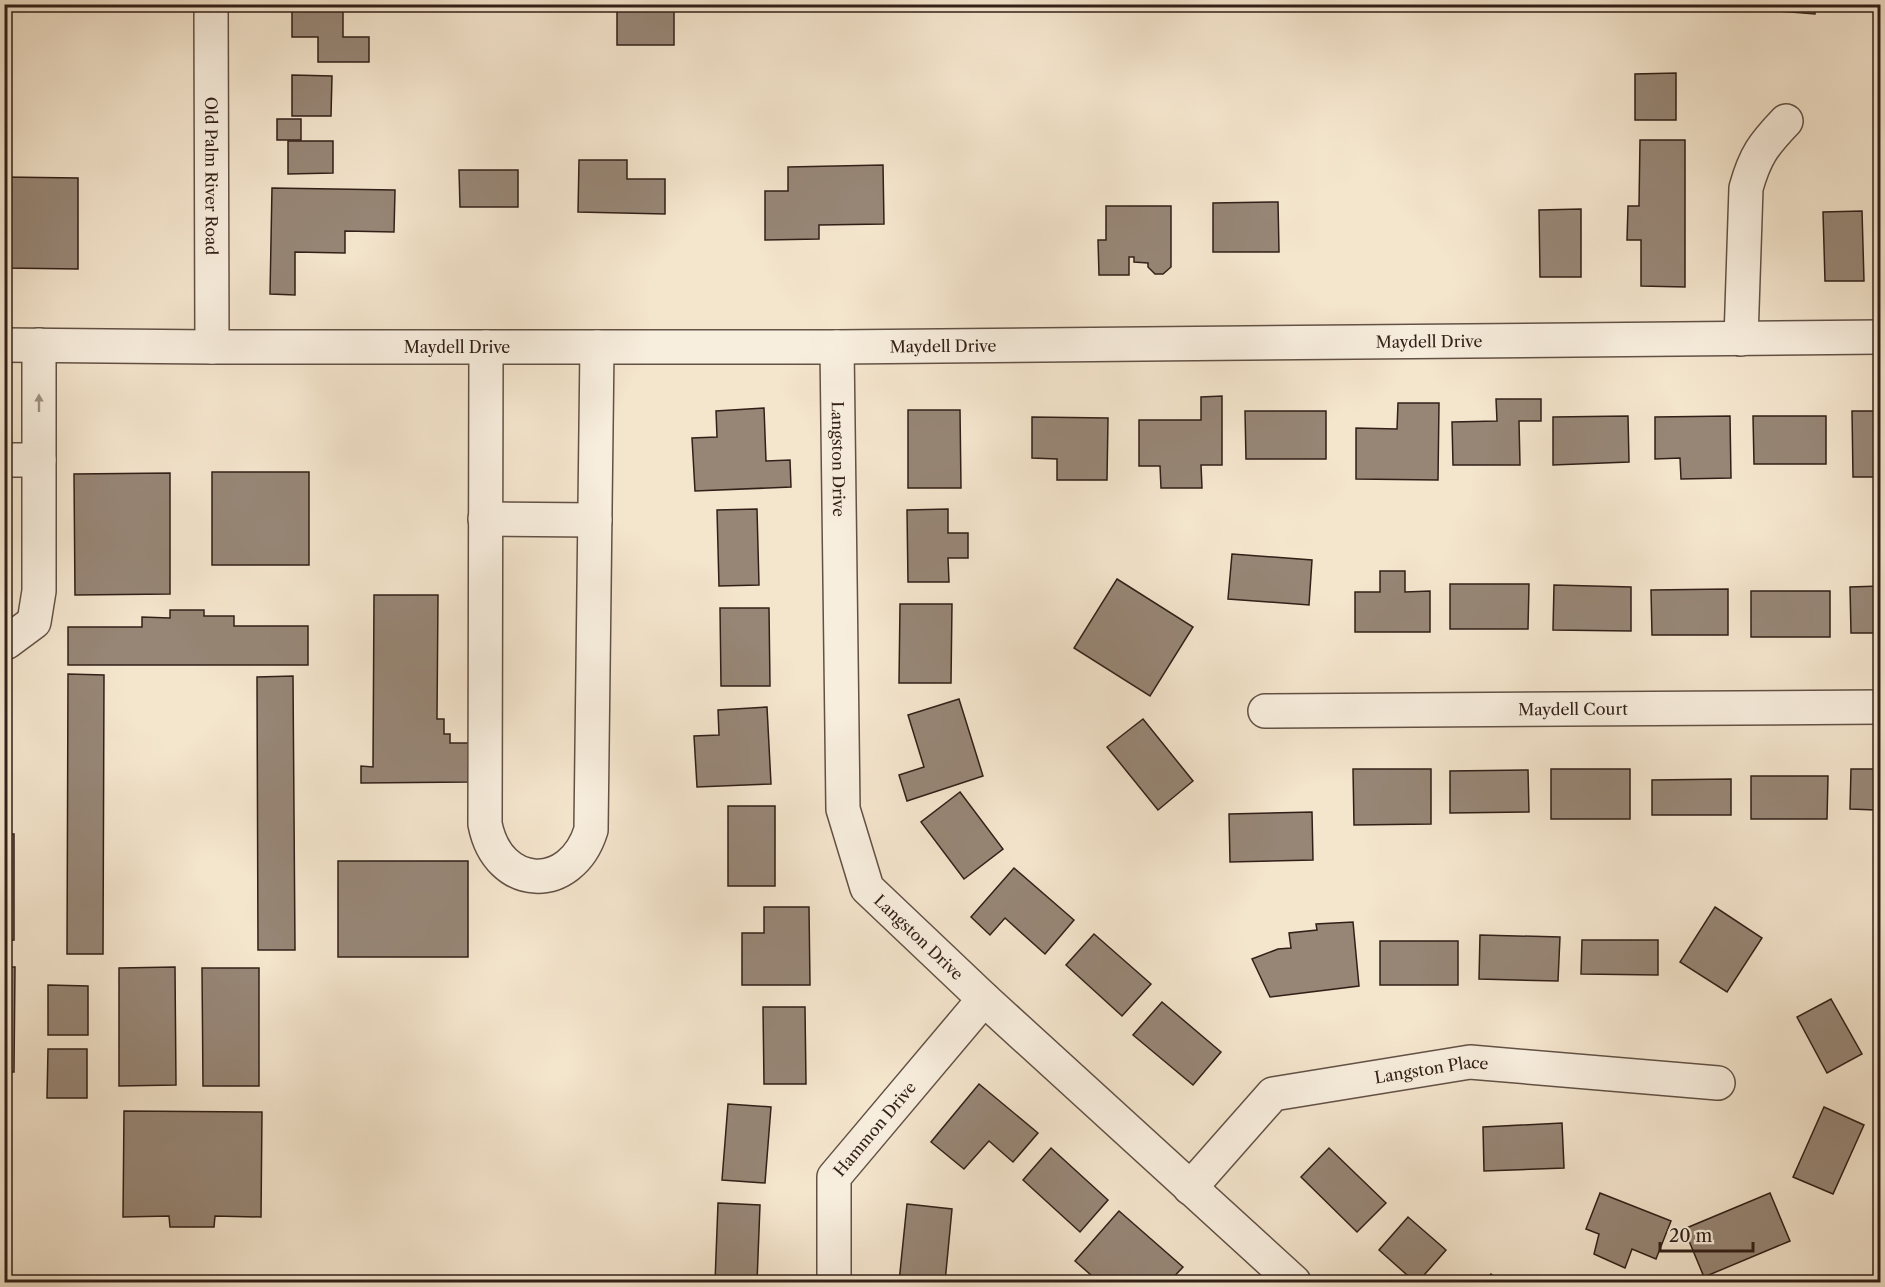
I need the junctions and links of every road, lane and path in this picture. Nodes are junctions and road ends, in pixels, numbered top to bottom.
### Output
1 (211, 4) edge
2 (1786, 121) dead end
3 (1881, 337) edge
4 (1741, 339) junction
5 (4, 345) edge
6 (39, 345) junction
7 (212, 347) junction
8 (486, 347) junction
9 (597, 347) junction
10 (837, 347) junction
11 (4, 460) edge
12 (39, 460) junction
13 (485, 519) junction
14 (595, 520) junction
15 (4, 642) edge
16 (1881, 707) edge
17 (1265, 711) dead end
18 (984, 999) junction
19 (1718, 1083) dead end
20 (1190, 1188) junction
21 (834, 1282) edge
22 (1294, 1282) edge

1 - 7 street, Old Palm River Road
2 - 4 street
3 - 4 street, Maydell Drive
4 - 10 street, Maydell Drive
5 - 6 street, Maydell Drive
6 - 7 street, Maydell Drive
12 -> 6 street
7 - 8 street, Maydell Drive
8 - 9 street, Maydell Drive
8 - 13 street
9 - 10 street, Maydell Drive
9 - 14 street
10 - 18 street, Langston Drive
11 - 12 street
12 - 15 street
13 - 14 street
13 - 14 street
16 - 17 street, Maydell Court
18 - 20 street, Langston Drive
18 - 21 street, Hammon Drive
19 - 20 street, Langston Place
20 - 22 street, Langston Drive

